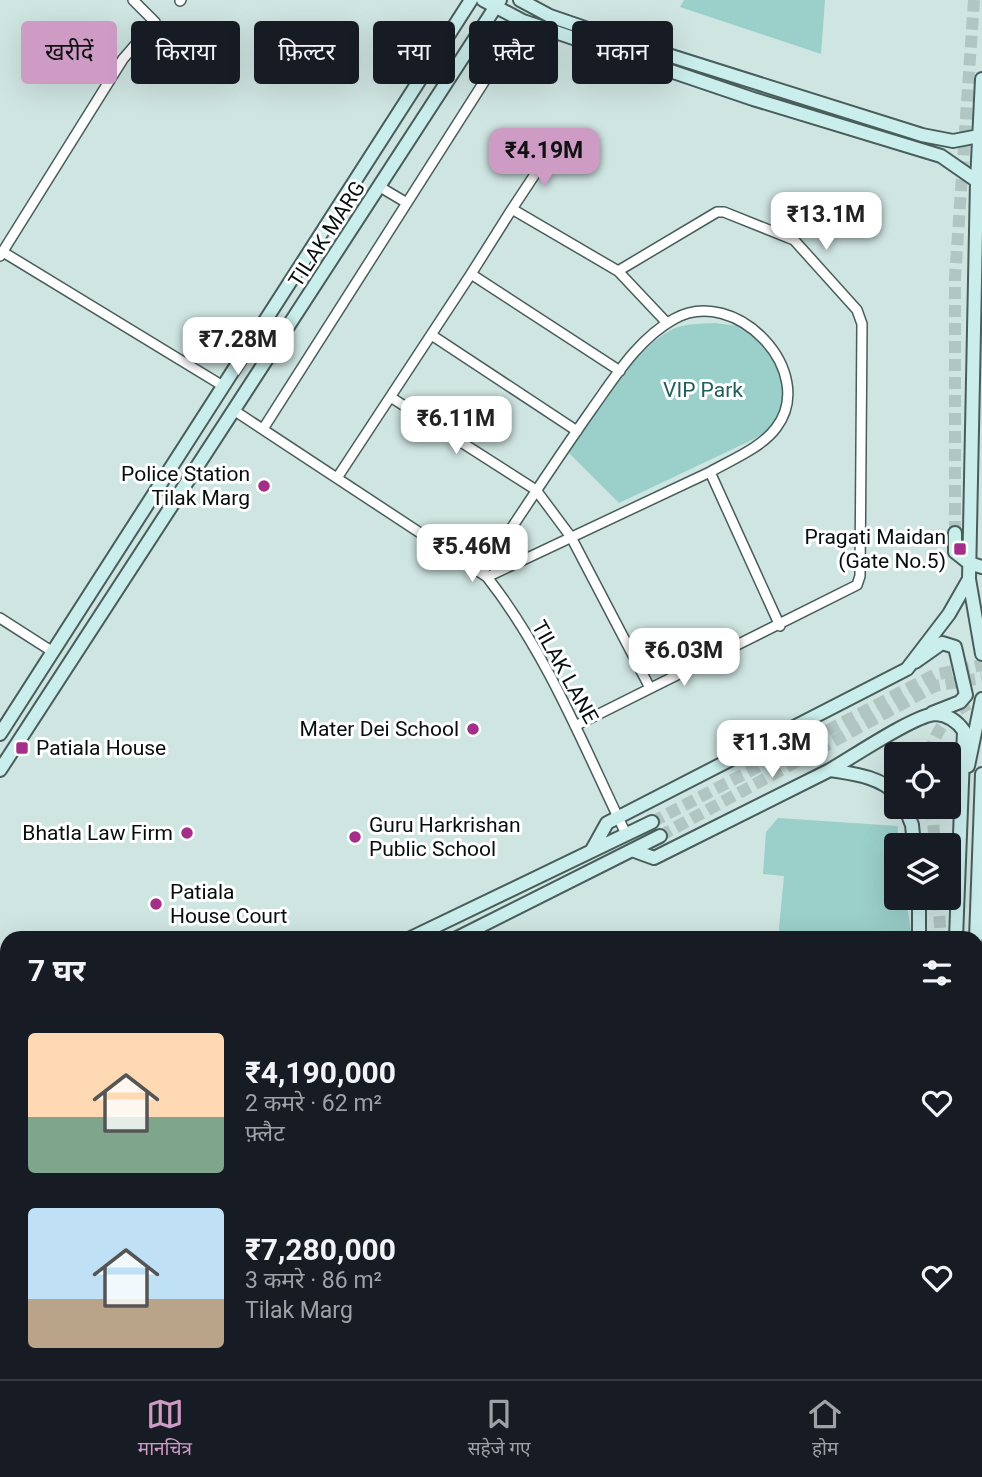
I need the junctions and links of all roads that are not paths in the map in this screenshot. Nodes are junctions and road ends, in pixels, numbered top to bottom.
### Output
1 (134, 0) edge
2 (471, 0) edge
3 (483, 0) edge
4 (520, 0) edge
5 (498, 4) edge
6 (982, 79) edge
7 (483, 84) edge
8 (875, 119) junction
9 (870, 136) junction
10 (979, 136) junction
11 (551, 150) dead end
12 (977, 181) junction
13 (380, 187) junction
14 (407, 203) junction
15 (512, 209) junction
16 (2, 254) edge
17 (618, 271) junction
18 (471, 274) junction
19 (667, 323) junction
20 (433, 336) junction
21 (620, 371) junction
22 (223, 386) junction
23 (392, 398) junction
24 (235, 411) junction
25 (263, 429) junction
26 (577, 431) junction
27 (710, 472) junction
28 (337, 478) junction
29 (536, 490) junction
30 (955, 533) tunnel mouth
31 (571, 537) junction
32 (976, 565) edge
33 (484, 575) junction
34 (969, 579) junction
35 (0, 618) edge
36 (780, 626) junction
37 (53, 652) junction
38 (982, 654) edge
39 (907, 669) junction
40 (650, 688) junction
41 (982, 699) edge
42 (922, 717) junction
43 (575, 726) junction
44 (0, 734) edge
45 (0, 770) edge
46 (830, 770) junction
47 (982, 774) edge
48 (884, 784) edge
49 (963, 787) junction
50 (618, 817) junction
51 (652, 822) tunnel mouth
52 (626, 834) junction
53 (660, 836) tunnel mouth
54 (592, 849) junction
55 (632, 850) junction
56 (919, 910) edge
57 (425, 931) edge
58 (471, 931) edge
59 (919, 931) edge
60 (956, 931) edge
61 (976, 931) edge

1 - 16 street
2 - 22 main road, TILAK MARG
3 - 5 main road
4 - 8 main road
5 - 9 main road
5 - 13 main road, TILAK MARG
6 - 10 main road
7 - 14 street
8 - 9 main road
8 - 10 main road
9 - 12 main road
10 - 12 main road
11 - 15 street
12 - 32 main road
13 - 14 street
13 - 24 main road, TILAK MARG
14 - 25 street
15 - 17 street
15 - 18 street
16 - 22 street
17 - 19 street
17 - 36 street
18 - 20 street
18 - 21 street
19 - 21 street
19 - 27 street
20 - 23 street
20 - 26 street
21 - 26 street
22 - 37 main road, TILAK MARG
23 - 28 street
23 - 29 street
24 - 25 street, TILAK LANE
24 - 45 main road, TILAK MARG
25 - 28 street, TILAK LANE
26 - 29 street
27 - 31 street
27 - 36 street
28 - 33 street, TILAK LANE
29 - 31 street
29 - 33 street
30 - 32 main road
31 - 33 street
31 - 40 street
32 - 34 main road
33 - 43 street, TILAK LANE
34 - 38 main road
34 - 39 main road
35 - 37 street
36 - 40 street
37 - 44 main road, TILAK MARG
39 - 42 main road
39 - 50 main road
40 - 43 street
41 - 49 main road
42 - 46 main road
42 - 49 main road
43 - 50 street, TILAK LANE
46 - 48 main road
46 - 55 main road
47 - 61 main road
49 - 60 main road
50 - 52 street, TILAK LANE
50 - 54 main road
51 - 52 main road
52 - 54 main road
53 - 55 main road
54 - 57 main road
55 - 58 main road
56 - 59 main road

